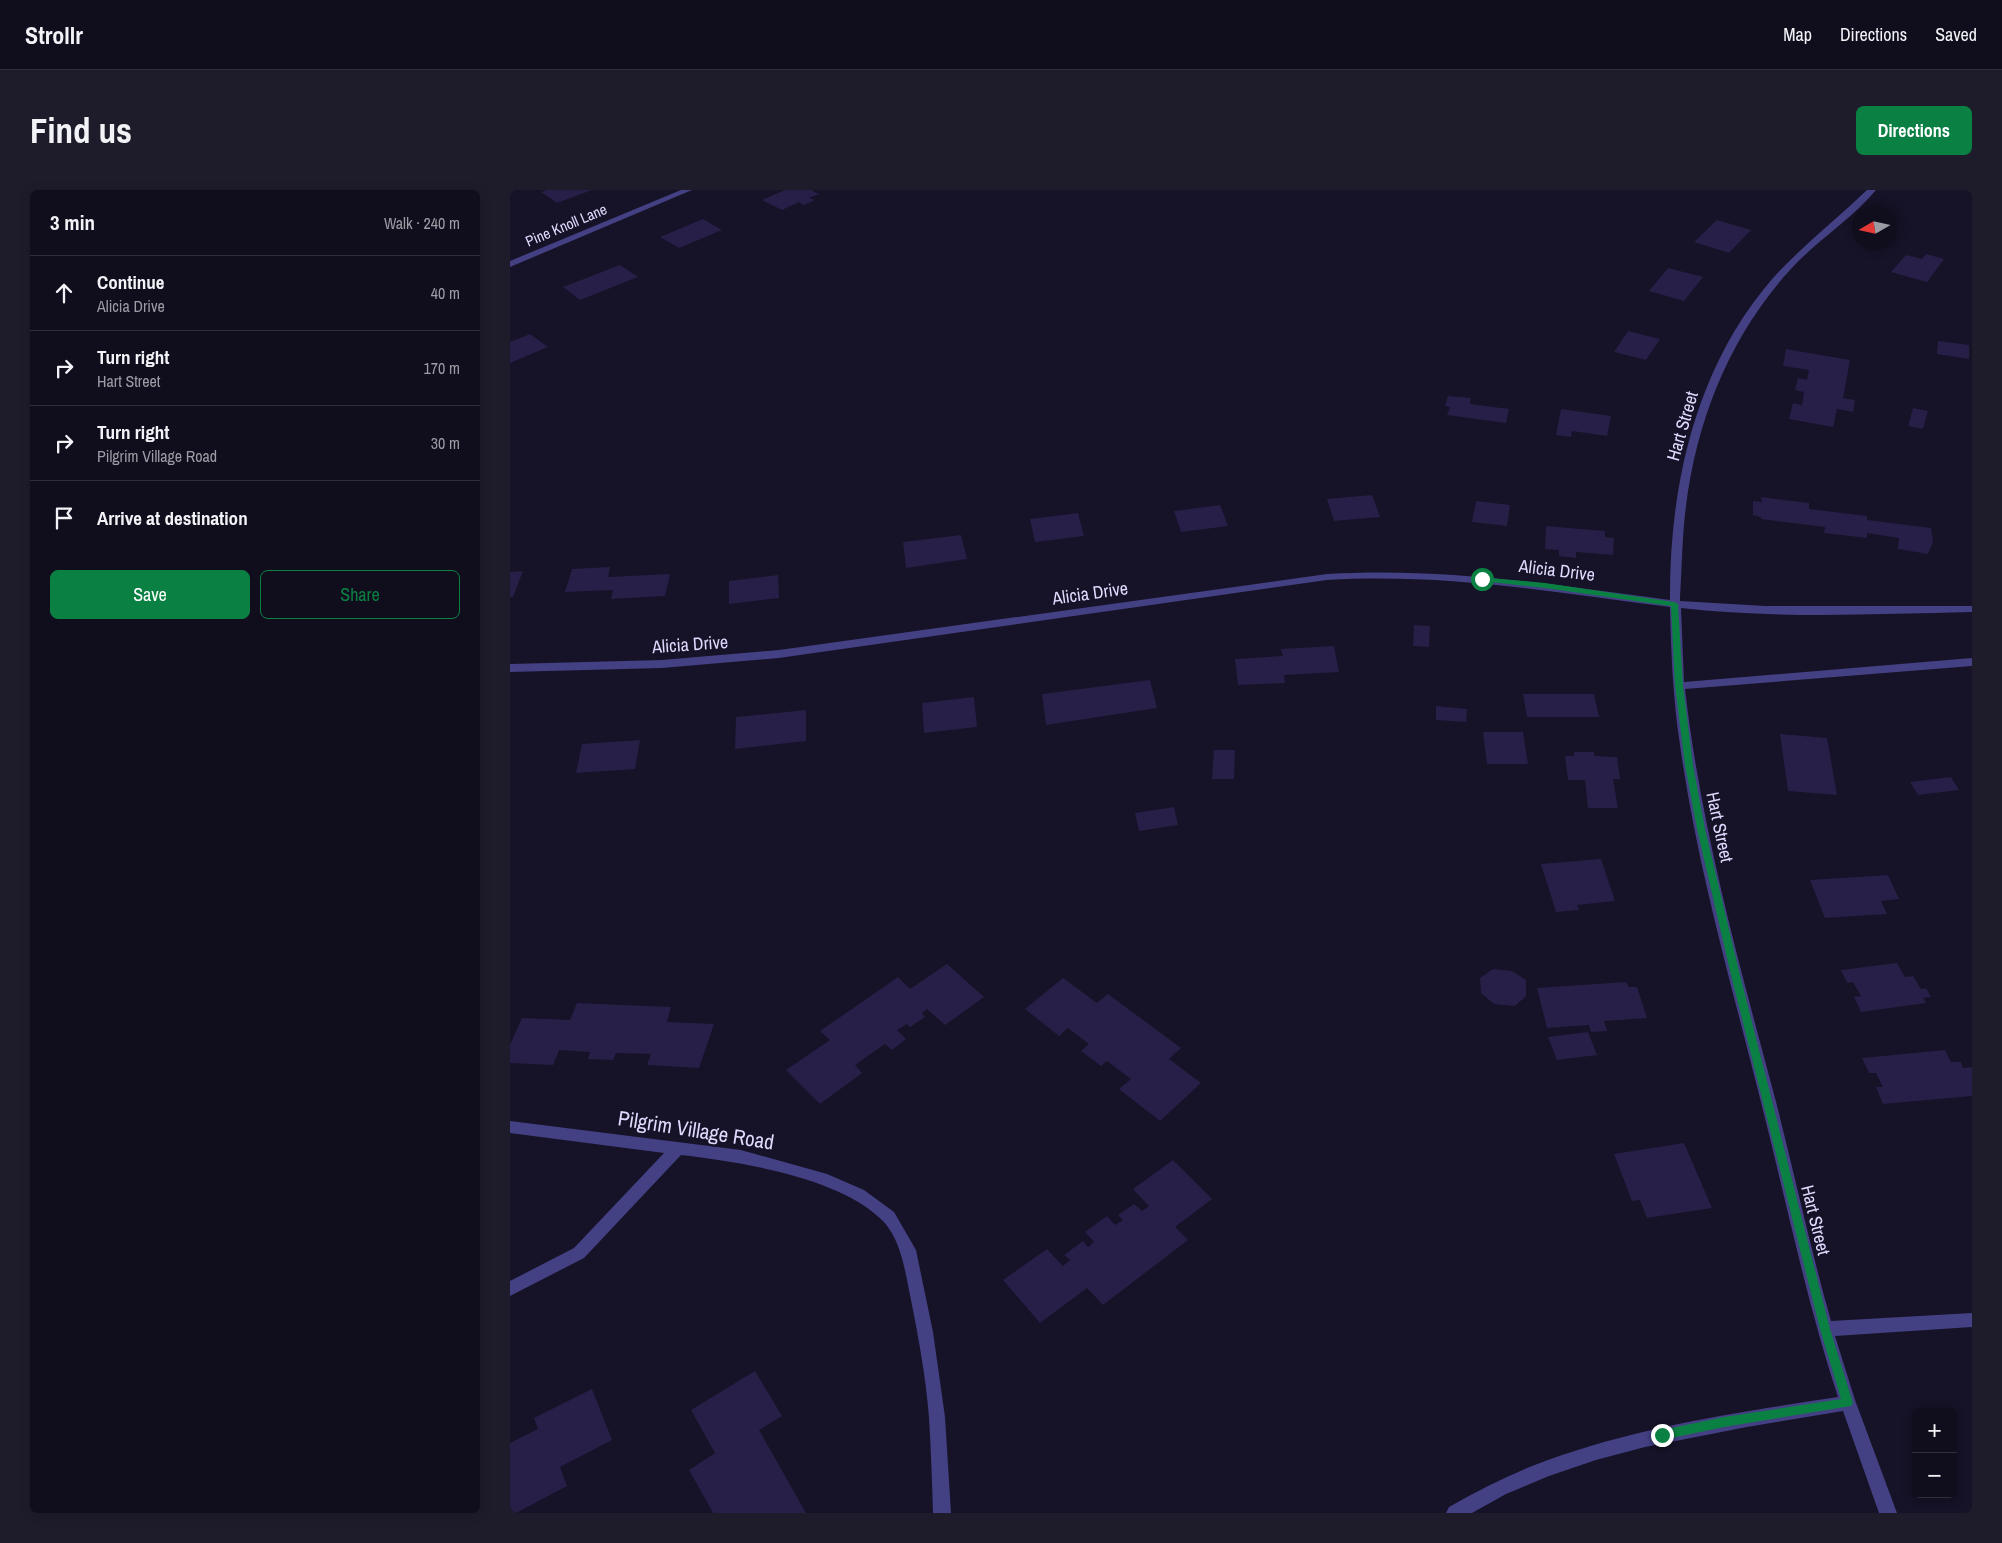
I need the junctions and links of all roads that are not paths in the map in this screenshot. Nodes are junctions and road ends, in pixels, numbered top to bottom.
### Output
1 (688, 190) edge
2 (1872, 190) edge
3 (510, 264) edge
4 (1674, 604) junction
5 (1972, 609) edge
6 (1972, 662) edge
7 (510, 668) edge
8 (1679, 686) junction
9 (510, 1127) edge
10 (678, 1148) junction
11 (510, 1289) edge
12 (1972, 1320) edge
13 (1825, 1329) junction
14 (1847, 1403) junction
15 (942, 1513) edge
16 (1455, 1513) edge
17 (1888, 1513) edge

1 - 3 street, Pine Knoll Lane
2 - 4 street, Hart Street
4 - 5 street, Alicia Drive
4 - 7 street, Alicia Drive
4 - 8 street, Hart Street
6 - 8 street
8 - 13 street, Hart Street
9 - 10 street, Pilgrim Village Road
10 - 11 street
10 - 15 street, Pilgrim Village Road
12 - 13 street
13 - 14 street, Hart Street
14 - 16 street
14 - 17 street, Hart Street

